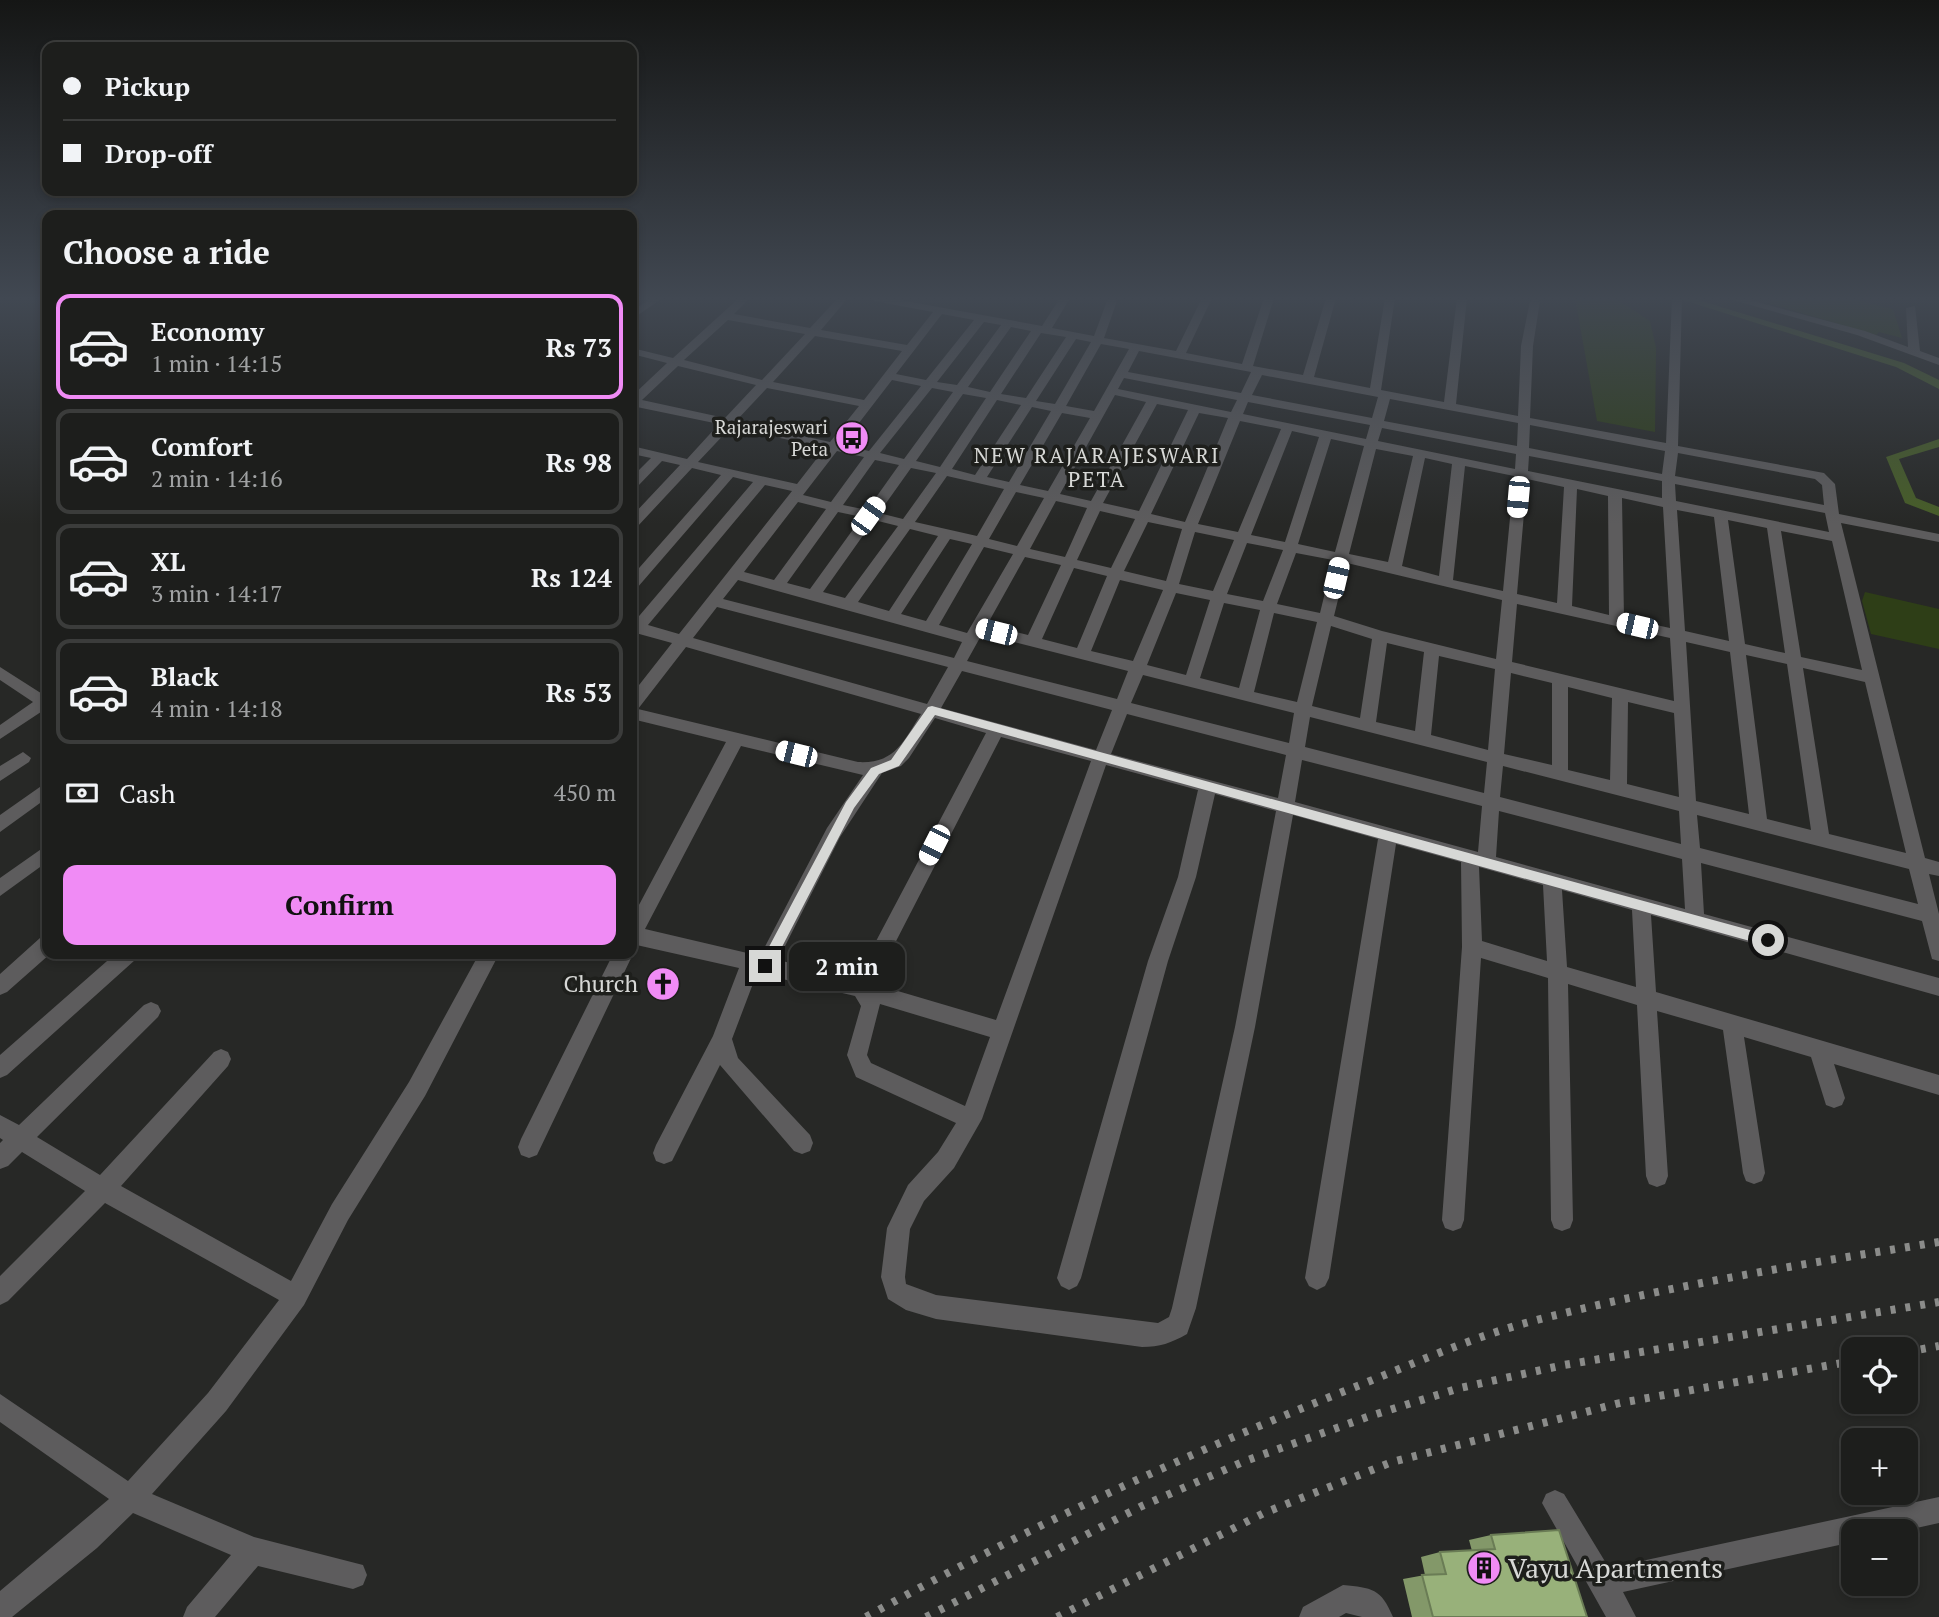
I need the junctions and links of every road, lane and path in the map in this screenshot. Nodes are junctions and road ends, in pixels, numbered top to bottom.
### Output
1 (664, 373) edge
2 (723, 373) edge
3 (775, 373) edge
4 (891, 373) edge
5 (937, 373) edge
6 (973, 373) edge
7 (1010, 373) edge
8 (1048, 373) edge
9 (1079, 373) edge
10 (1251, 373) edge
11 (1277, 373) edge
12 (1310, 373) edge
13 (1382, 373) edge
14 (1454, 373) edge
15 (1526, 373) edge
16 (1674, 373) edge
17 (1121, 374) joint
18 (889, 376) junction
19 (1308, 379) junction
20 (930, 383) junction
21 (765, 384) junction
22 (961, 390) junction
23 (1111, 391) junction
24 (1380, 392) junction
25 (995, 396) junction
26 (637, 397) edge
27 (1245, 397) junction
28 (1153, 400) junction
29 (637, 402) edge
30 (1029, 402) junction
31 (866, 404) junction
32 (1450, 405) junction
33 (1059, 408) junction
34 (1195, 409) junction
35 (1098, 415) junction
36 (1235, 417) junction
37 (1525, 421) junction
38 (728, 422) junction
39 (1378, 422) junction
40 (1288, 427) junction
41 (1326, 435) junction
42 (1372, 444) junction
43 (834, 446) junction
44 (1672, 447) junction
45 (1522, 450) junction
46 (637, 451) edge
47 (1420, 452) junction
48 (872, 455) junction
49 (659, 457) junction
50 (1459, 460) junction
51 (906, 462) junction
52 (688, 463) junction
53 (944, 471) junction
54 (1520, 472) junction
55 (730, 473) junction
56 (637, 479) edge
57 (979, 479) junction
58 (1668, 479) junction
59 (762, 480) junction
60 (1571, 483) junction
61 (1011, 486) junction
62 (1615, 492) junction
63 (797, 493) junction
64 (1052, 496) junction
65 (1670, 504) junction
66 (1095, 506) junction
67 (835, 507) junction
68 (1832, 514) junction
69 (1143, 515) junction
70 (1721, 515) junction
71 (868, 516) junction
72 (637, 519) edge
73 (906, 524) junction
74 (1773, 524) junction
75 (1190, 527) junction
76 (946, 534) junction
77 (1244, 537) junction
78 (1838, 538) junction
79 (1939, 538) edge
80 (981, 542) junction
81 (1291, 546) junction
82 (1021, 551) junction
83 (1340, 557) junction
84 (1069, 563) junction
85 (1394, 568) junction
86 (1116, 573) junction
87 (734, 574) junction
88 (637, 579) edge
89 (1445, 583) junction
90 (778, 585) junction
91 (1171, 587) junction
92 (813, 595) junction
93 (1218, 597) junction
94 (1509, 597) junction
95 (713, 601) junction
96 (849, 604) junction
97 (1268, 609) junction
98 (1564, 609) junction
99 (892, 617) junction
100 (1326, 619) junction
101 (1617, 621) junction
102 (637, 624) edge
103 (637, 628) edge
104 (930, 628) junction
105 (975, 634) junction
106 (1677, 635) junction
107 (1380, 636) junction
108 (682, 641) junction
109 (1033, 642) junction
110 (1432, 649) junction
111 (1738, 649) junction
112 (1082, 654) junction
113 (1794, 661) junction
114 (958, 664) junction
115 (1504, 666) junction
116 (1137, 669) junction
117 (1560, 678) junction
118 (1872, 678) junction
119 (4, 680) edge
120 (1192, 680) junction
121 (1620, 694) junction
122 (1245, 697) junction
123 (637, 699) edge
124 (1122, 706) junction
125 (1682, 709) junction
126 (932, 710) junction
127 (1303, 710) junction
128 (637, 714) edge
129 (1367, 727) junction
130 (996, 730) junction
131 (0, 733) edge
132 (736, 739) junction
133 (1422, 740) junction
134 (1295, 750) junction
135 (1101, 757) junction
136 (23, 758) dead end
137 (1497, 759) junction
138 (875, 771) junction
139 (0, 775) edge
140 (1560, 775) junction
141 (1208, 786) junction
142 (1618, 790) junction
143 (42, 793) edge
144 (1492, 803) junction
145 (1284, 806) junction
146 (1688, 807) junction
147 (1759, 824) junction
148 (0, 825) edge
149 (1388, 835) junction
150 (1821, 840) junction
151 (1689, 854) junction
152 (42, 856) edge
153 (1478, 860) junction
154 (1918, 864) junction
155 (1939, 869) edge
156 (1552, 880) junction
157 (0, 888) edge
158 (1641, 905) junction
159 (1929, 915) junction
160 (1695, 920) junction
161 (637, 926) edge
162 (637, 936) edge
163 (1472, 947) junction
164 (42, 948) edge
165 (1939, 953) edge
166 (122, 959) edge
167 (486, 959) edge
168 (621, 959) edge
169 (758, 964) junction
170 (1558, 973) junction
171 (0, 986) edge
172 (1939, 987) edge
173 (860, 989) junction
174 (1647, 997) junction
175 (151, 1011) dead end
176 (1732, 1024) junction
177 (1003, 1031) junction
178 (722, 1039) junction
179 (1819, 1049) junction
180 (221, 1059) dead end
181 (0, 1068) edge
182 (1939, 1084) edge
183 (1834, 1098) dead end
184 (971, 1119) junction
185 (9, 1132) edge
186 (802, 1143) dead end
187 (529, 1147) dead end
188 (664, 1153) dead end
189 (0, 1158) edge
190 (1754, 1173) dead end
191 (1657, 1176) dead end
192 (102, 1189) junction
193 (1453, 1220) dead end
194 (1562, 1220) dead end
195 (1069, 1278) dead end
196 (1317, 1278) dead end
197 (0, 1293) edge
198 (296, 1297) junction
199 (0, 1407) edge
200 (130, 1498) junction
201 (1555, 1503) dead end
202 (1939, 1510) edge
203 (253, 1551) junction
204 (353, 1575) dead end
205 (1603, 1583) junction
206 (0, 1609) edge
207 (197, 1617) edge
208 (1313, 1617) edge
209 (1379, 1617) edge
210 (1622, 1617) edge

1 - 26 street
2 - 21 street
3 - 21 street
4 - 18 street
5 - 20 street
6 - 22 street
7 - 25 street
8 - 30 street
9 - 33 street
10 - 27 street
11 - 19 street
12 - 19 street
13 - 24 street
14 - 32 street
15 - 37 street
16 - 44 street
17 - 23 street
17 - 27 street
18 - 20 street
18 - 31 street
19 - 24 street
20 - 22 street
20 - 48 street
21 - 31 street
21 - 38 street
22 - 25 street
22 - 51 street
23 - 28 street
23 - 35 street
24 - 32 street
24 - 39 street
25 - 30 street
25 - 53 street
27 - 36 street
27 - 39 street
28 - 34 street
28 - 66 street
29 - 38 street
30 - 33 street
30 - 57 street
31 - 43 street
32 - 37 street
33 - 35 street
33 - 61 street
34 - 36 street
34 - 69 street
35 - 64 street
36 - 40 street
36 - 75 street
37 - 44 street
37 - 45 street
38 - 43 street
38 - 52 street
39 - 42 street
39 - 45 street
40 - 41 street
40 - 77 street
41 - 42 street
41 - 81 street
42 - 47 street
42 - 83 street
43 - 48 street
43 - 63 street
44 - 58 street
44 - 68 street
45 - 54 street
45 - 58 street
46 - 49 street
47 - 50 street
47 - 85 street
48 - 51 street
48 - 67 street
49 - 52 street
49 - 56 street
50 - 54 street
50 - 89 street
51 - 53 street
51 - 71 street
52 - 55 street
52 - 72 street
53 - 57 street
53 - 73 street
54 - 60 street
54 - 94 street
55 - 59 street
55 - 88 street
57 - 61 street
58 - 65 street
58 - 68 street
59 - 63 street
59 - 102 street
60 - 62 street
60 - 98 street
61 - 64 street
61 - 80 street
62 - 65 street
62 - 101 street
63 - 67 street
63 - 87 street
64 - 66 street
64 - 82 street
65 - 70 street
65 - 106 street
66 - 69 street
66 - 84 street
67 - 71 street
67 - 90 street
68 - 78 street
68 - 79 street
69 - 75 street
69 - 86 street
70 - 74 street
70 - 111 street
71 - 73 street
71 - 92 street
73 - 76 street
73 - 96 street
74 - 78 street
74 - 113 street
75 - 77 street
75 - 91 street
76 - 80 street
76 - 99 street
77 - 81 street
77 - 93 street
78 - 118 street
80 - 82 street
80 - 104 street
81 - 83 street
81 - 97 street
82 - 84 street
82 - 105 street
83 - 85 street
83 - 100 street
84 - 86 street
84 - 109 street
85 - 89 street
86 - 91 street
86 - 112 street
87 - 90 street
87 - 95 street
89 - 94 street
90 - 92 street
91 - 93 street
91 - 116 street
92 - 96 street
93 - 97 street
93 - 120 street
94 - 98 street
94 - 115 street
95 - 108 street
95 - 114 street
96 - 99 street
97 - 100 street
97 - 122 street
98 - 101 street
99 - 104 street
100 - 107 street
100 - 127 street
101 - 106 street
103 - 108 street
104 - 105 street
105 - 109 street
105 - 114 street
106 - 111 street
106 - 125 street
107 - 110 street
107 - 129 street
108 - 123 street
108 - 126 street
109 - 112 street
110 - 115 street
110 - 133 street
111 - 113 street
111 - 147 street
112 - 116 street
113 - 118 street
113 - 150 street
114 - 124 street
114 - 126 street
115 - 117 street
115 - 137 street
116 - 120 street
116 - 124 street
117 - 121 street
117 - 140 street
118 - 154 street
119 - 131 street
120 - 122 street
121 - 125 street
121 - 142 street
122 - 127 street
124 - 134 street
124 - 135 street
125 - 146 street
126 - 130 street
126 - 138 street
127 - 129 street
127 - 134 street
128 - 132 street
129 - 133 street
130 - 135 street
130 - 173 street
132 - 138 street
132 - 161 street
133 - 137 street
134 - 144 street
134 - 145 street
135 - 141 street
135 - 177 street
136 - 139 street
137 - 140 street
137 - 144 street
138 - 169 street
140 - 142 street
141 - 145 street
141 - 195 street
142 - 146 street
143 - 148 street
144 - 151 street
144 - 153 street
145 - 149 street
145 - 184 street
146 - 147 street
146 - 151 street
147 - 150 street
149 - 153 street
149 - 196 street
150 - 154 street
151 - 159 street
151 - 160 street
152 - 157 street
153 - 156 street
153 - 163 street
154 - 155 street
154 - 159 street
156 - 158 street
156 - 170 street
158 - 160 street
158 - 174 street
159 - 165 street
160 - 172 street
162 - 169 street
163 - 170 street
163 - 193 street
164 - 171 street
166 - 181 street
167 - 198 street
168 - 187 street
169 - 173 street
169 - 178 street
170 - 174 street
170 - 194 street
173 - 177 street
173 - 184 street
174 - 176 street
174 - 191 street
175 - 185 street
176 - 179 street
176 - 190 street
177 - 184 street
178 - 186 street
178 - 188 street
179 - 182 street
179 - 183 street
180 - 192 street
185 - 189 street
185 - 192 street
192 - 197 street
192 - 198 street
198 - 200 street
199 - 200 street
200 - 203 street
200 - 206 street
201 - 205 street
202 - 205 street
203 - 204 street
203 - 207 street
205 - 210 street
208 - 209 street

